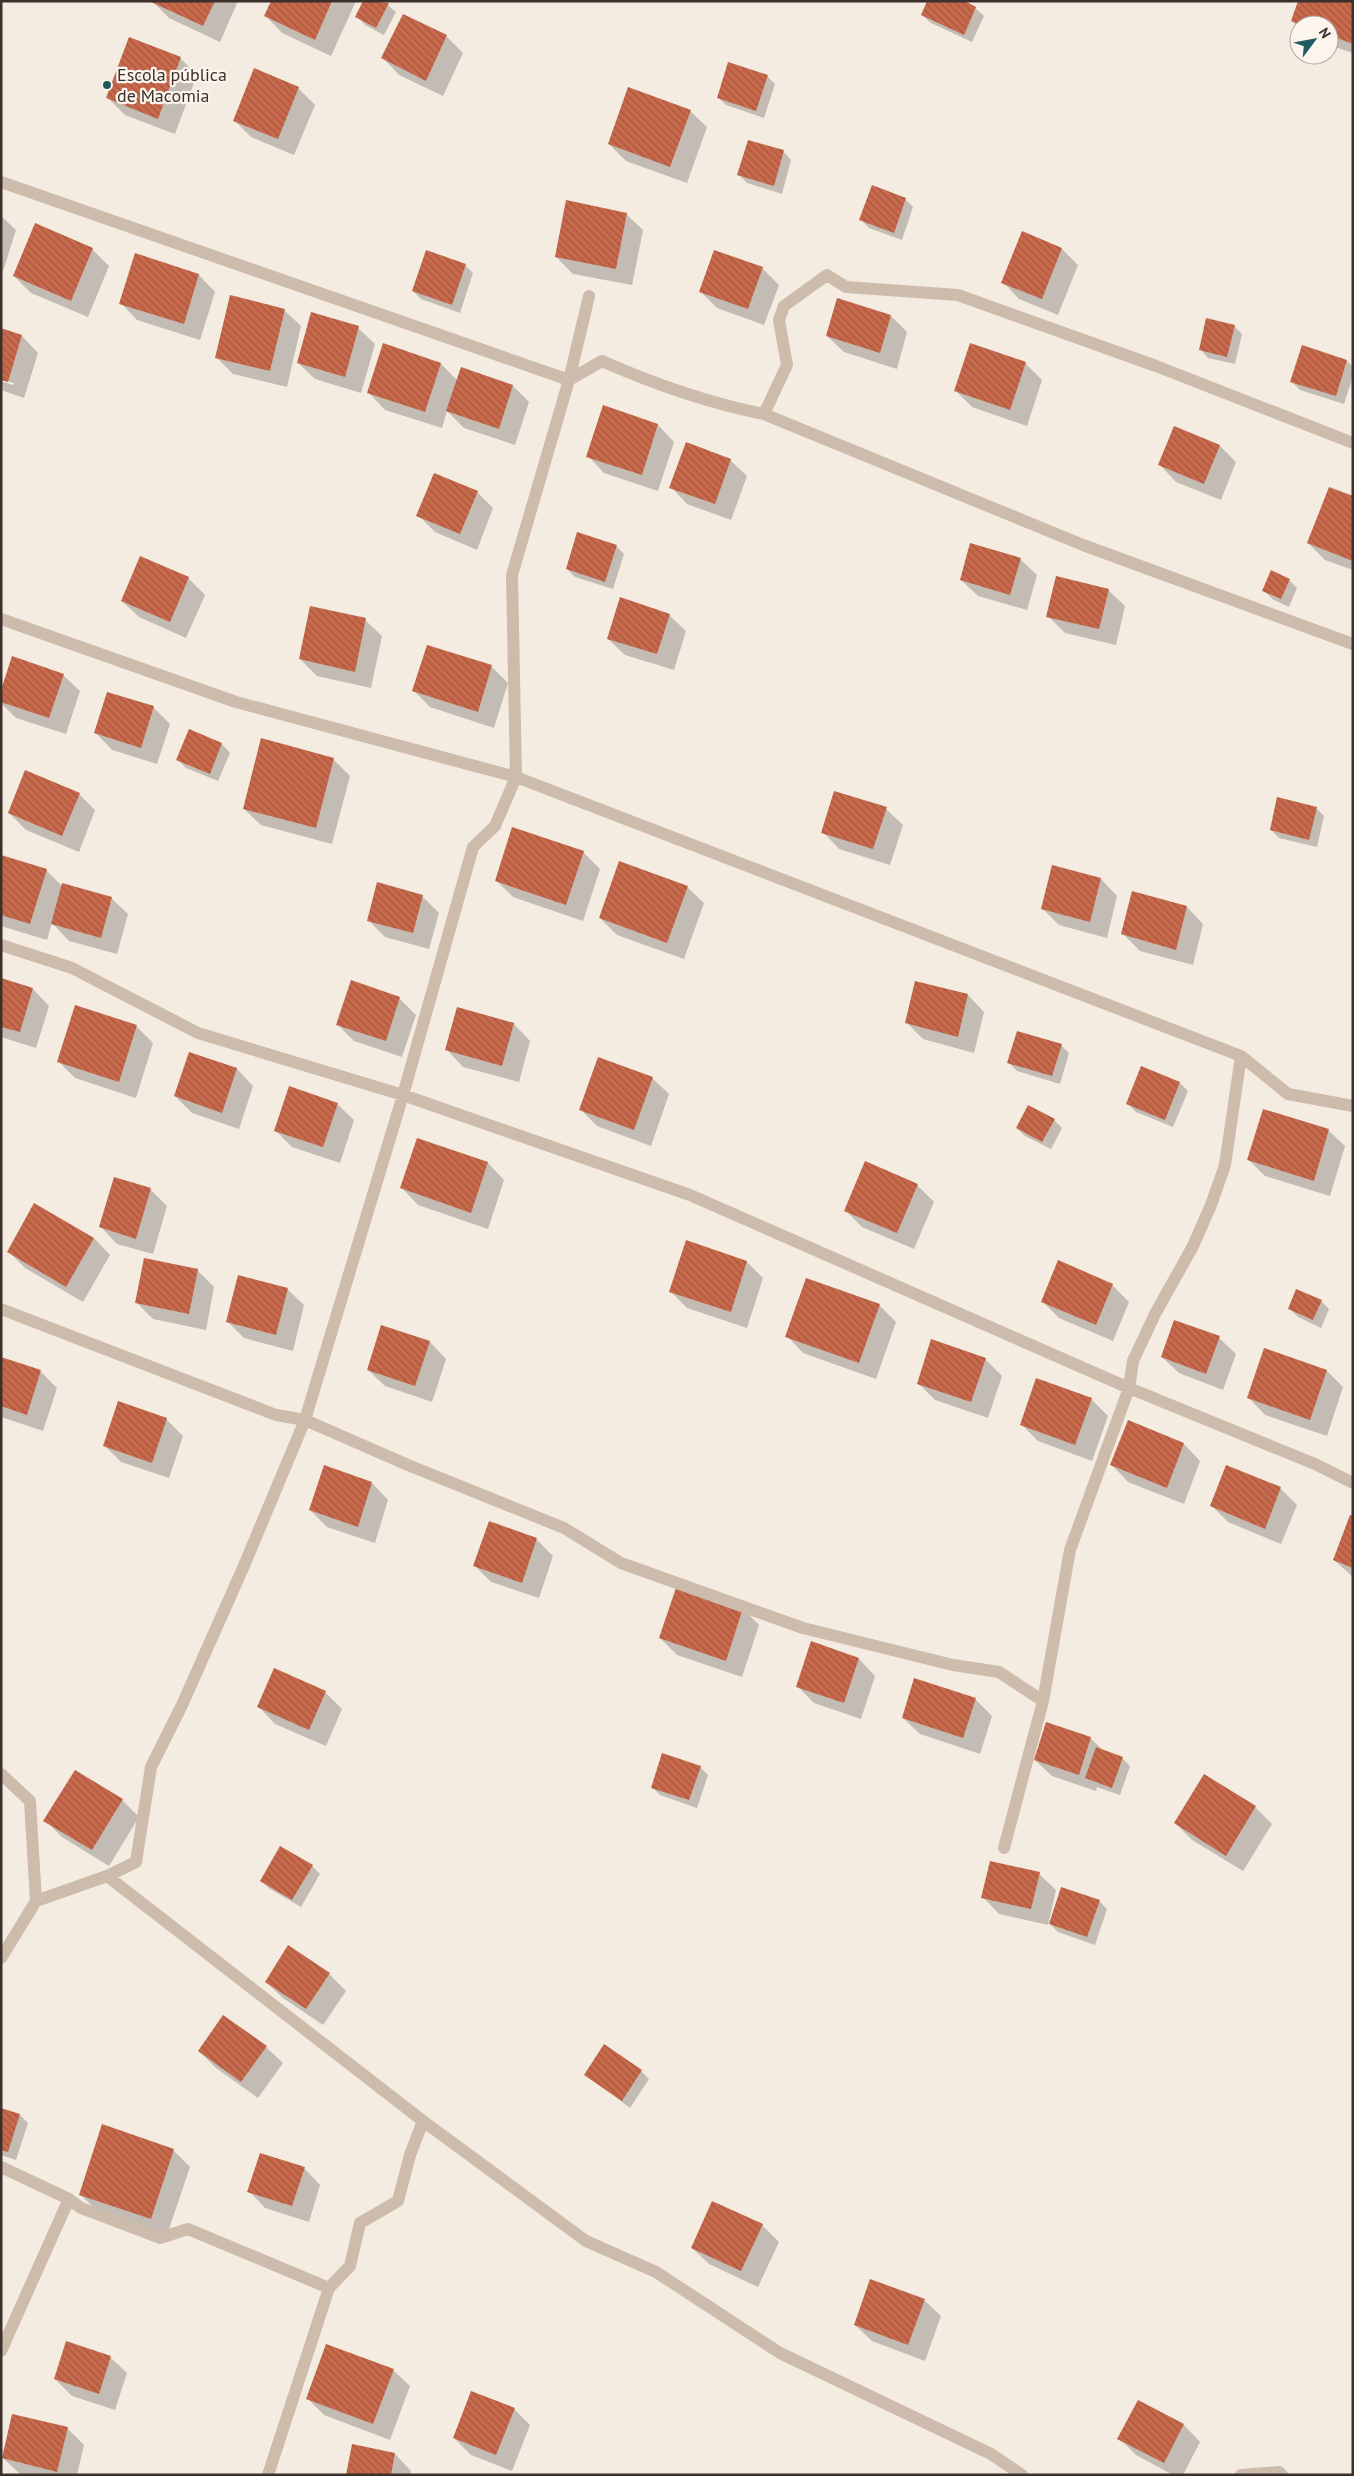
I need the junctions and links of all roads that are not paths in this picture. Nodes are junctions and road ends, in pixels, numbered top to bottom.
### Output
1 (1, 182) edge
2 (589, 296) dead end
3 (569, 380) junction
4 (764, 414) junction
5 (1353, 443) edge
6 (1, 619) edge
7 (1353, 644) edge
8 (516, 776) junction
9 (1, 945) edge
10 (1242, 1056) junction
11 (403, 1095) junction
12 (1353, 1106) edge
13 (1, 1309) edge
14 (1129, 1388) junction
15 (305, 1420) junction
16 (1353, 1483) edge
17 (1043, 1701) junction
18 (1, 1774) edge
19 (1004, 1848) dead end
20 (107, 1876) junction
21 (36, 1901) junction
22 (1, 1958) edge
23 (423, 2121) junction
24 (1, 2167) edge
25 (69, 2199) junction
26 (329, 2288) junction
27 (1, 2351) edge
28 (268, 2475) edge
29 (1022, 2475) edge
30 (1241, 2475) edge
31 (1282, 2475) edge

1 - 3 street
2 - 3 street
3 - 4 street
3 - 8 street
4 - 5 street
4 - 7 street
6 - 8 street
8 - 10 street
8 - 11 street
9 - 11 street
10 - 12 street
10 - 14 street
11 - 14 street
11 - 15 street
13 - 15 street
14 - 16 street
14 - 17 street
15 - 17 street
15 - 20 street
17 - 19 street
18 - 21 street
20 - 21 street
20 - 23 street
21 - 22 street
23 - 26 street
23 - 29 street
24 - 25 street
25 - 26 street
25 - 27 street
26 - 28 street
30 - 31 street

